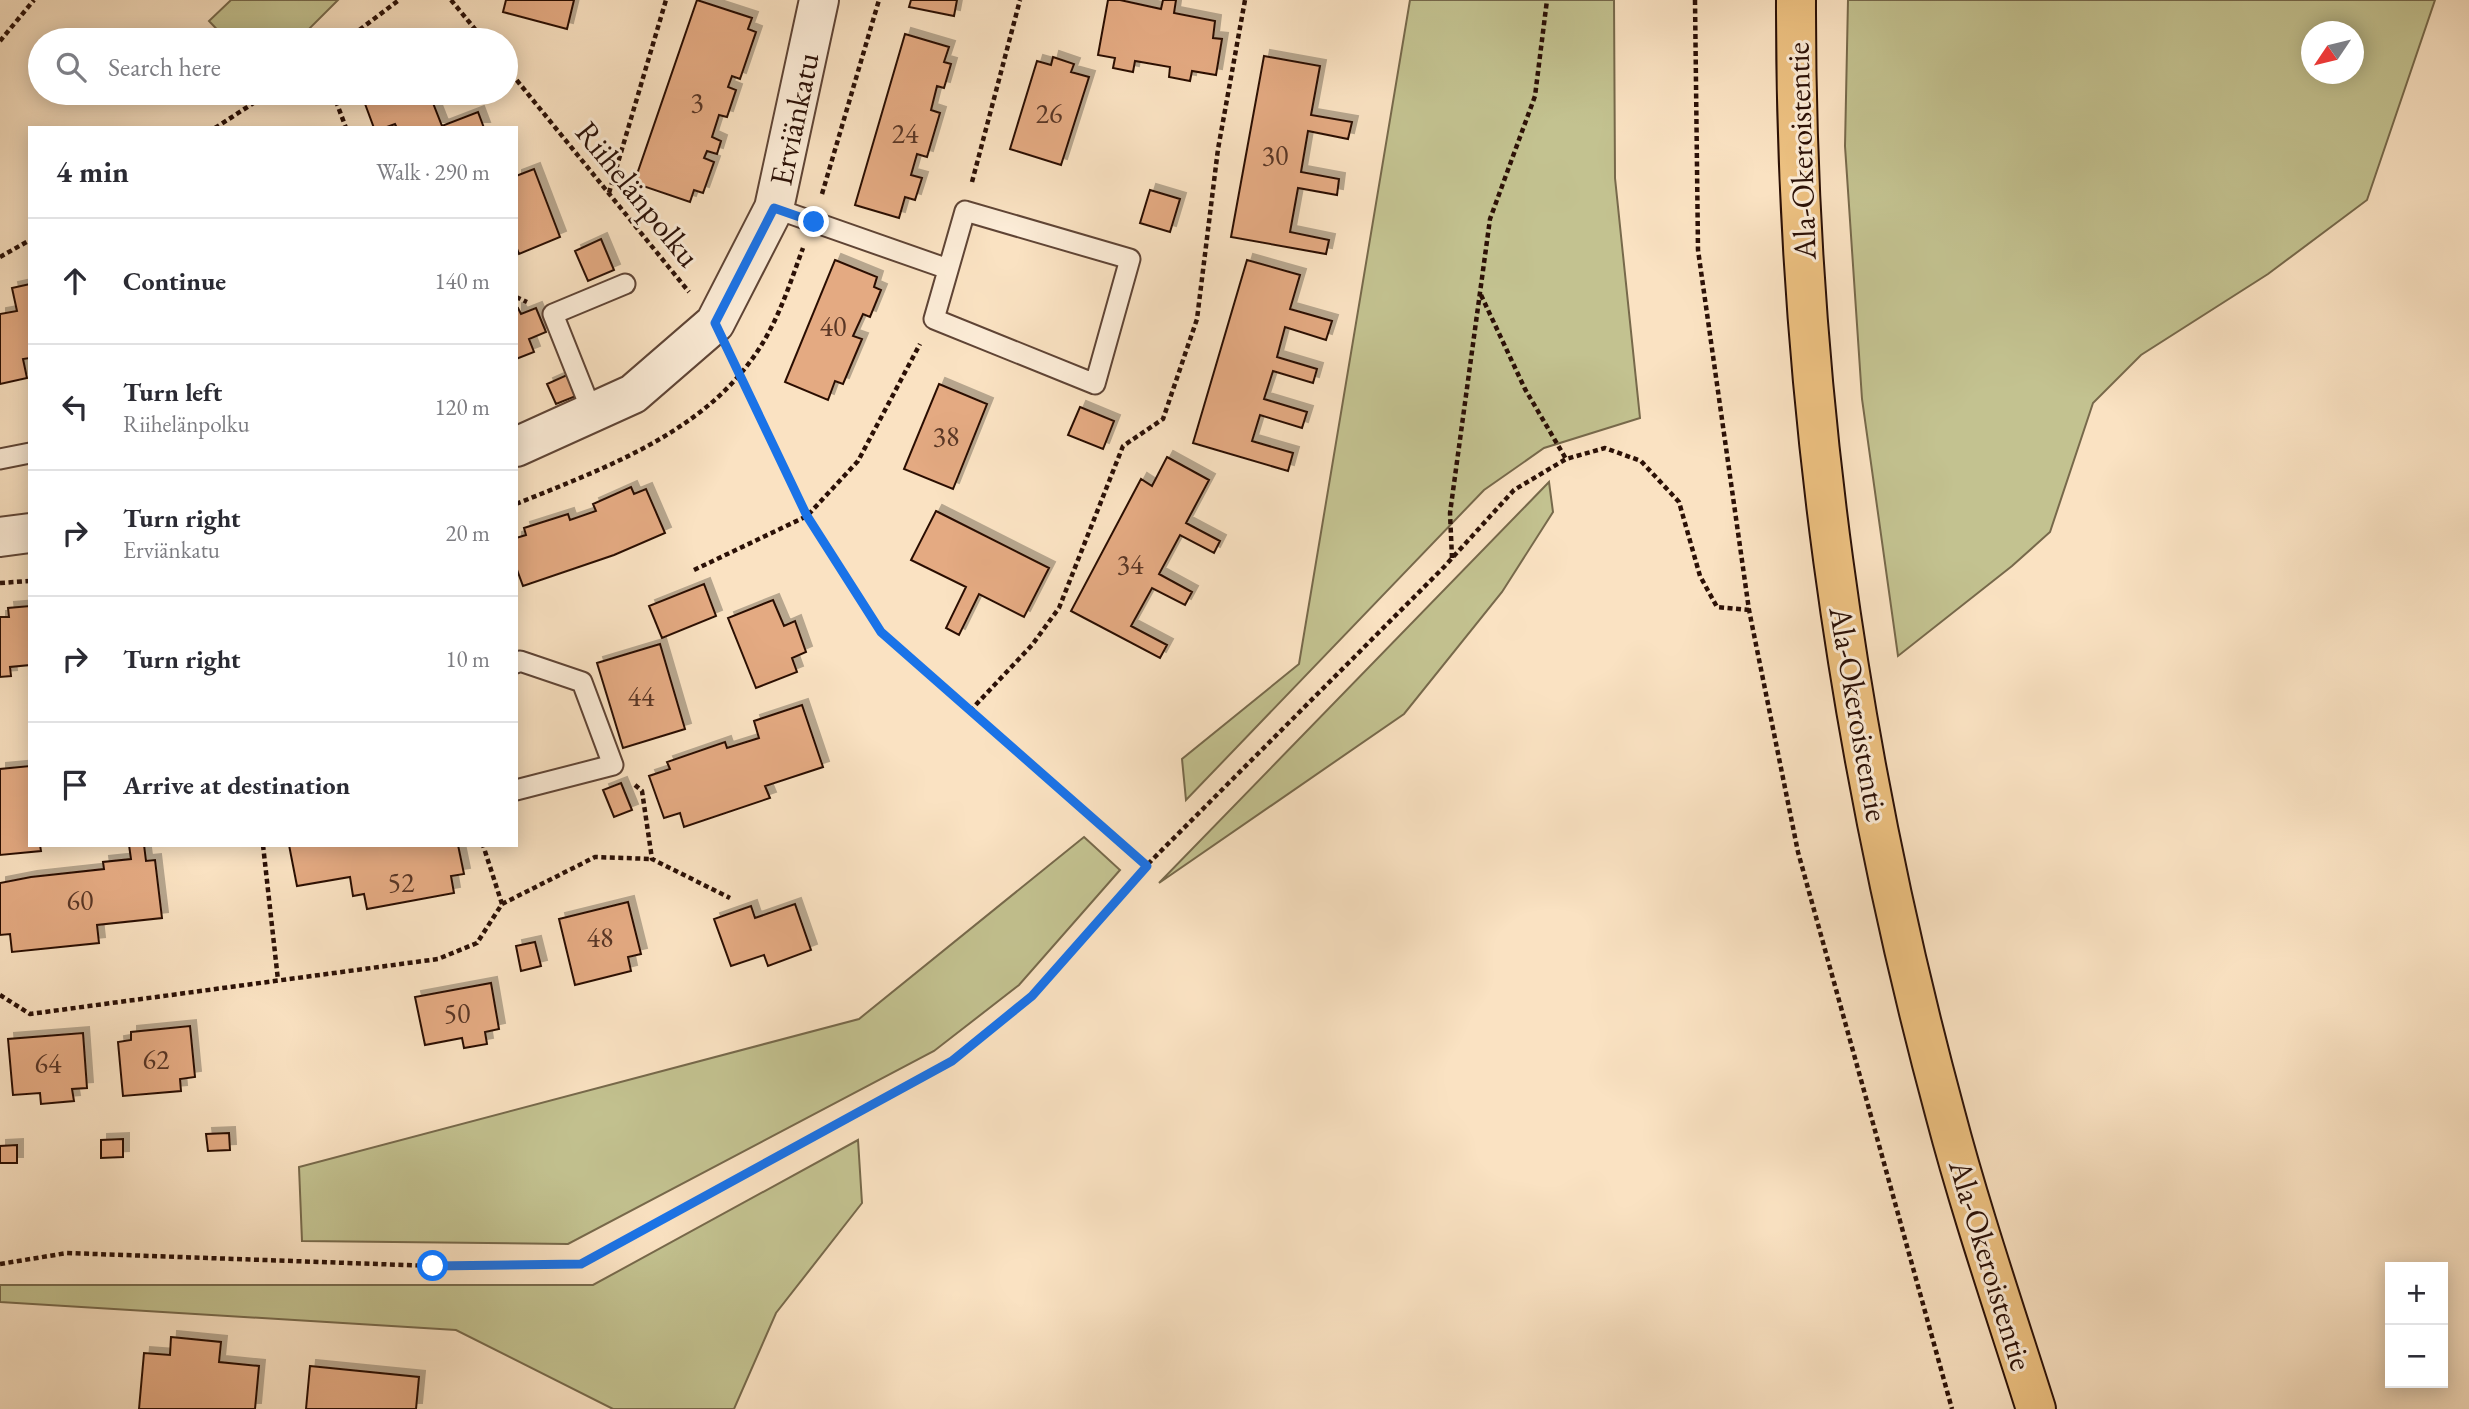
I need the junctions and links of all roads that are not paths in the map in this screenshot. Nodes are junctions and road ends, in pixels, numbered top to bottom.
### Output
1 (820, 0) edge
2 (1796, 0) edge
3 (774, 208) junction
4 (948, 269) junction
5 (625, 284) dead end
6 (592, 412) junction
7 (518, 446) edge
8 (28, 453) edge
9 (0, 459) edge
10 (28, 533) edge
11 (0, 537) edge
12 (518, 657) edge
13 (518, 789) edge
14 (2036, 1409) edge

1 - 3 street, Erviänkatu
2 - 14 main road, Ala-Okeroistentie
3 - 4 lane
3 - 6 street, Erviänkatu
4 - 4 lane
5 - 6 lane
6 - 7 street, Erviänkatu
8 - 9 lane
10 - 11 street
12 - 13 lane

